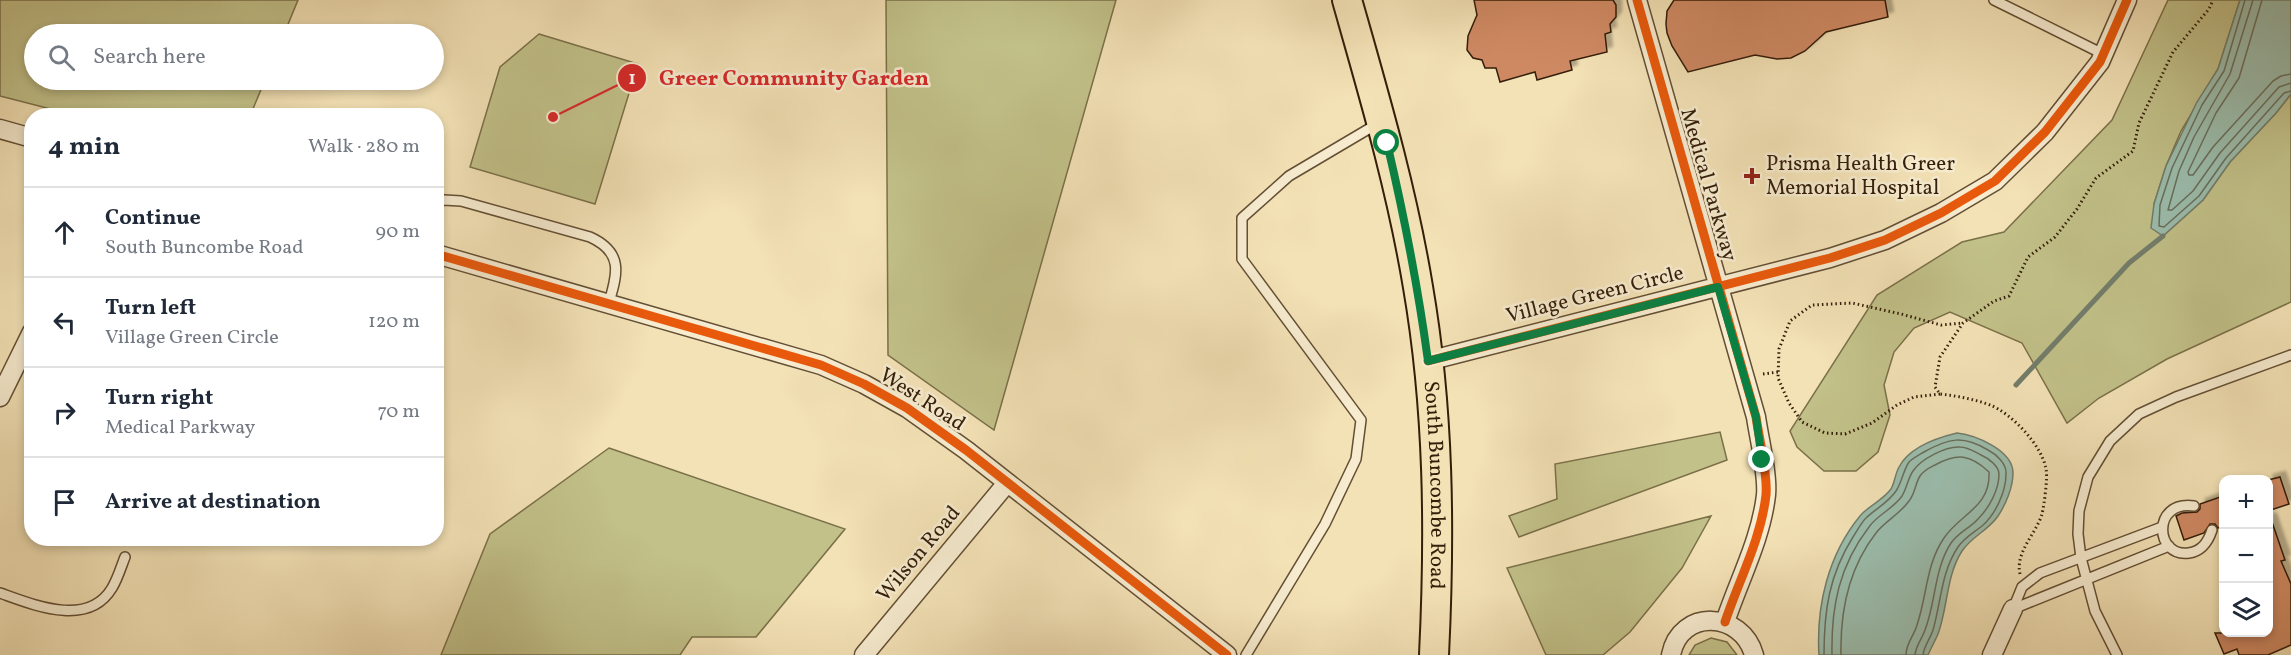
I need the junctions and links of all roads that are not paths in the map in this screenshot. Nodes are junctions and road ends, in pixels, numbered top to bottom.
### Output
1 (1347, 0) edge
2 (1637, 0) edge
3 (1994, 0) edge
4 (2127, 0) edge
5 (2103, 54) junction
6 (1381, 121) junction
7 (0, 129) edge
8 (24, 136) edge
9 (444, 200) edge
10 (444, 256) edge
11 (1718, 287) junction
12 (609, 302) junction
13 (24, 348) edge
14 (2291, 354) edge
15 (1428, 361) junction
16 (0, 397) edge
17 (1007, 483) junction
18 (2194, 506) dead end
19 (2162, 527) junction
20 (2211, 530) dead end
21 (2169, 546) junction
22 (125, 557) dead end
23 (2081, 558) junction
24 (2087, 579) junction
25 (0, 592) edge
26 (2013, 609) junction
27 (1725, 622) junction
28 (864, 655) edge
29 (1227, 655) edge
30 (1246, 655) edge
31 (1434, 655) edge
32 (1671, 655) edge
33 (1754, 655) edge
34 (1992, 655) edge
35 (2117, 655) edge

1 - 6 main road, South Buncombe Road
2 - 11 street, Medical Parkway
3 - 5 lane
4 - 5 street, Village Green Circle
5 - 11 street, Village Green Circle
6 - 15 main road, South Buncombe Road
6 - 30 lane
7 - 8 street
9 - 12 lane
10 - 12 street, West Road
11 - 15 street, Village Green Circle
11 - 27 street, Medical Parkway
12 - 17 street, West Road
13 - 16 street
14 - 23 lane
15 - 31 main road, South Buncombe Road
17 - 28 street, Wilson Road
17 - 29 street, West Road
18 - 19 lane
19 - 21 lane
19 - 23 lane
20 - 21 lane
21 - 24 lane
22 - 25 lane
23 - 24 lane
23 - 26 lane
24 - 26 lane
24 - 35 lane
26 - 34 street
27 - 32 street
27 - 33 street

